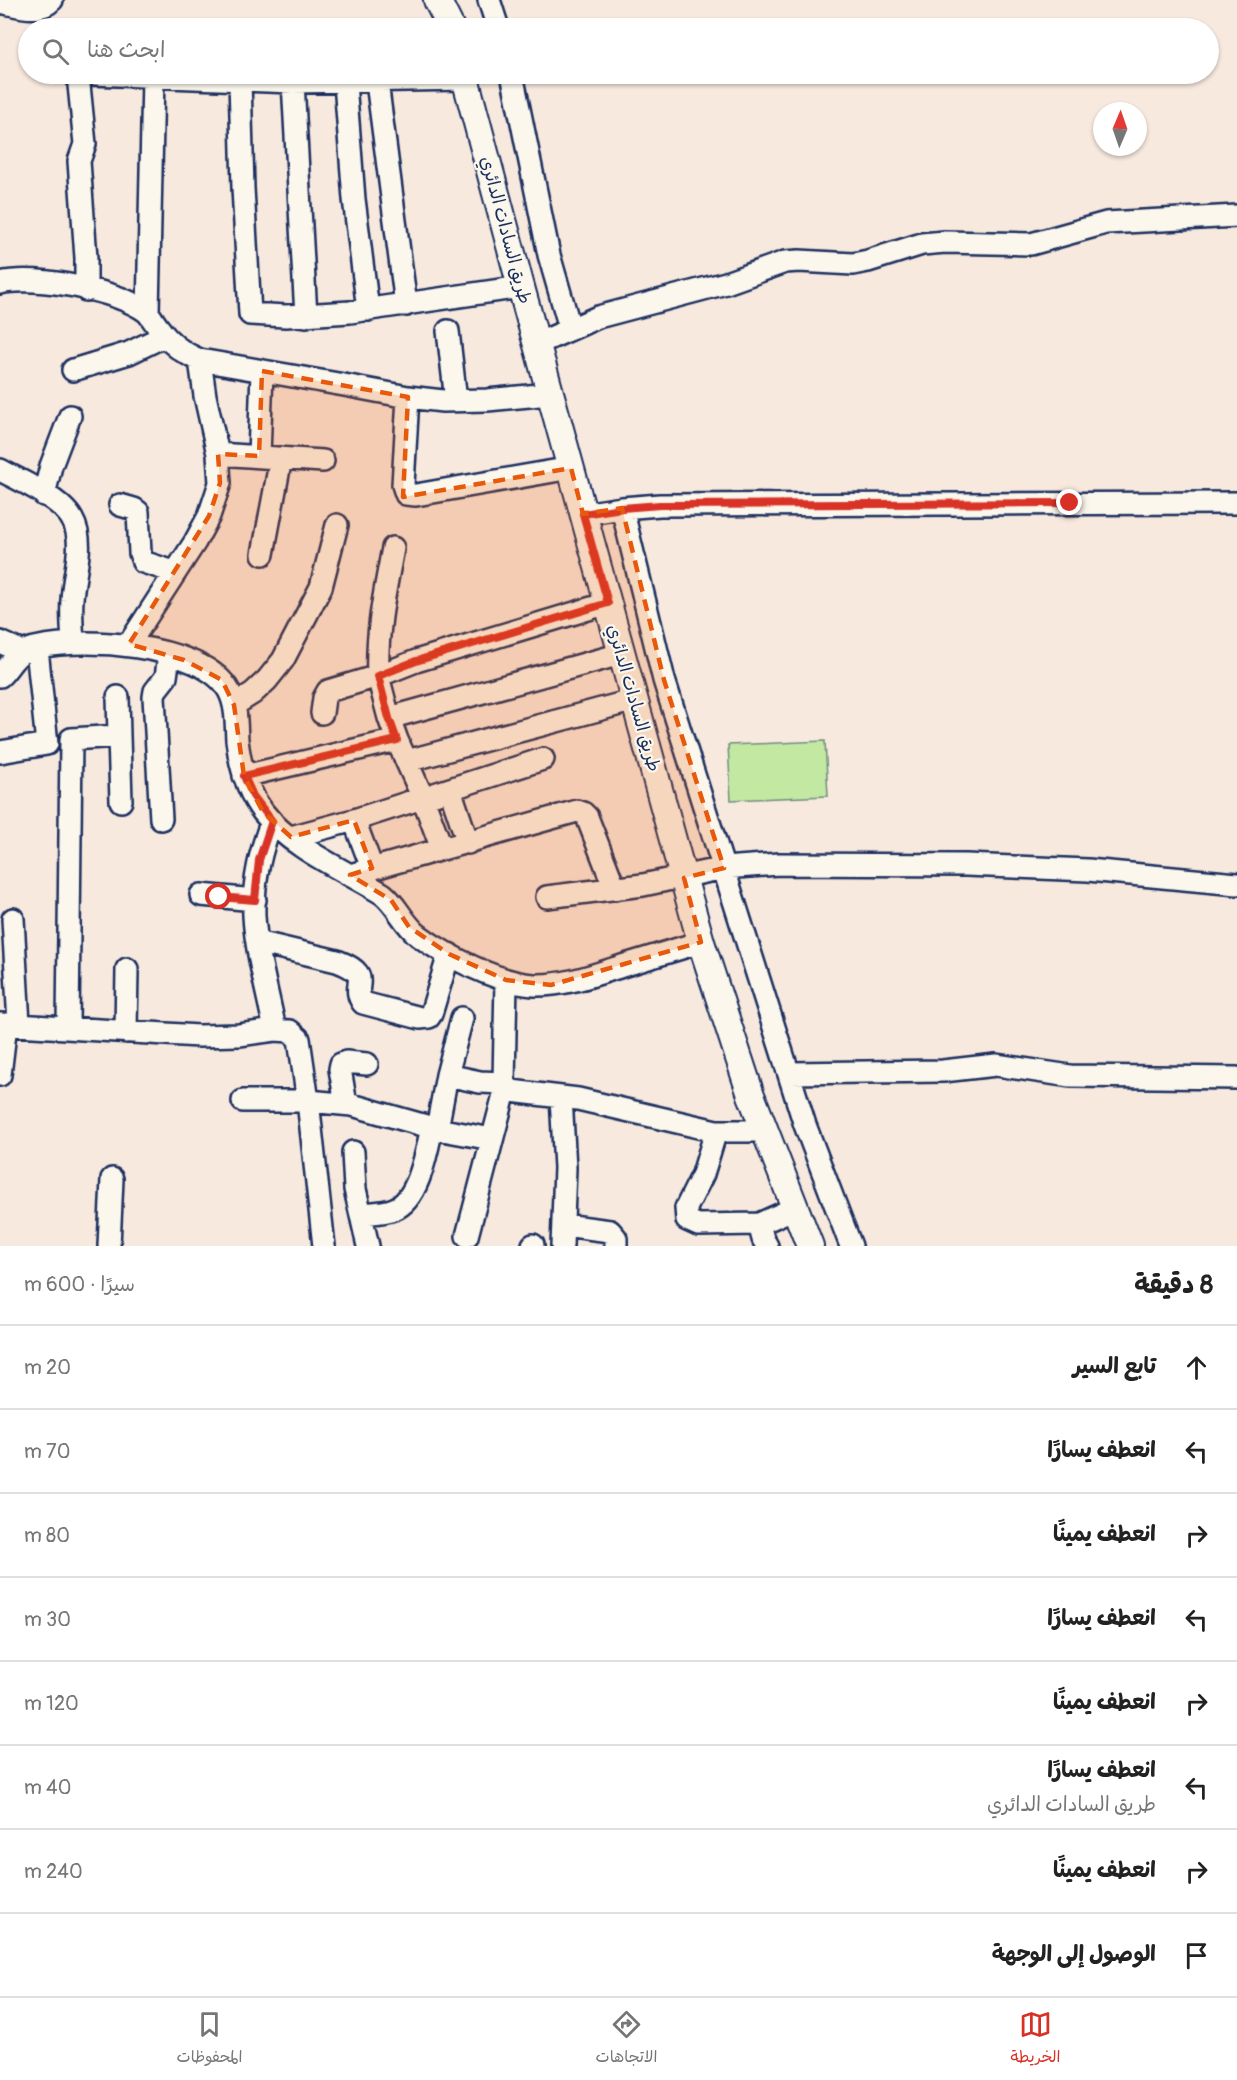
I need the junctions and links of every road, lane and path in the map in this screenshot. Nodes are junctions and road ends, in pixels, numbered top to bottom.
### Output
1 (52, 0) edge
2 (437, 0) edge
3 (489, 0) edge
4 (0, 2) edge
5 (446, 18) edge
6 (495, 18) edge
7 (79, 84) edge
8 (153, 84) edge
9 (240, 84) edge
10 (293, 84) edge
11 (345, 84) edge
12 (377, 84) edge
13 (467, 84) edge
14 (514, 84) edge
15 (1237, 216) edge
16 (0, 283) edge
17 (521, 288) junction
18 (86, 290) junction
19 (406, 305) junction
20 (368, 310) junction
21 (148, 313) junction
22 (306, 315) junction
23 (570, 328) junction
24 (448, 331) dead end
25 (164, 336) junction
26 (537, 344) junction
27 (200, 360) junction
28 (73, 370) dead end
29 (262, 371) junction
30 (550, 394) junction
31 (408, 398) junction
32 (456, 401) junction
33 (70, 416) dead end
34 (218, 454) junction
35 (259, 456) junction
36 (281, 458) junction
37 (323, 461) dead end
38 (570, 468) junction
39 (0, 470) edge
40 (44, 495) junction
41 (1237, 503) edge
42 (120, 505) dead end
43 (622, 508) junction
44 (583, 514) junction
45 (337, 525) dead end
46 (393, 548) dead end
47 (263, 554) dead end
48 (174, 572) junction
49 (608, 603) junction
50 (0, 642) edge
51 (73, 642) junction
52 (129, 644) junction
53 (30, 650) junction
54 (621, 654) junction
55 (169, 655) junction
56 (0, 676) edge
57 (378, 676) junction
58 (118, 697) dead end
59 (635, 700) junction
60 (234, 705) junction
61 (322, 713) dead end
62 (389, 718) junction
63 (119, 736) junction
64 (70, 739) junction
65 (397, 740) junction
66 (47, 744) junction
67 (0, 752) edge
68 (543, 759) dead end
69 (407, 760) junction
70 (244, 776) junction
71 (450, 789) junction
72 (423, 798) junction
73 (121, 801) dead end
74 (161, 819) dead end
75 (354, 819) junction
76 (272, 821) junction
77 (291, 837) junction
78 (468, 843) junction
79 (442, 849) junction
80 (372, 868) junction
81 (724, 868) junction
82 (350, 874) junction
83 (684, 878) junction
84 (1237, 884) edge
85 (615, 889) junction
86 (201, 895) dead end
87 (547, 897) dead end
88 (255, 900) junction
89 (13, 919) dead end
90 (257, 942) junction
91 (701, 942) junction
92 (448, 954) junction
93 (127, 969) dead end
94 (506, 980) junction
95 (462, 1018) dead end
96 (8, 1024) edge
97 (68, 1027) junction
98 (275, 1030) junction
99 (126, 1032) junction
100 (367, 1064) dead end
101 (789, 1073) junction
102 (0, 1075) edge
103 (447, 1075) junction
104 (1237, 1078) edge
105 (505, 1085) junction
106 (561, 1097) junction
107 (243, 1101) dead end
108 (308, 1101) junction
109 (346, 1104) junction
110 (435, 1128) junction
111 (716, 1131) junction
112 (764, 1131) junction
113 (492, 1139) junction
114 (353, 1152) dead end
115 (112, 1179) dead end
116 (795, 1208) junction
117 (361, 1214) junction
118 (759, 1224) junction
119 (467, 1236) dead end
120 (563, 1236) edge
121 (109, 1246) edge
122 (324, 1246) edge
123 (368, 1246) edge
124 (616, 1246) edge
125 (767, 1246) edge
126 (810, 1246) edge
127 (851, 1246) edge

1 - 4 street
2 - 5 main road
3 - 6 street
7 - 18 street
8 - 21 street
9 - 22 street
10 - 22 street
11 - 20 street
12 - 19 street
13 - 17 main road, طريق السادات الدائري
14 - 23 street
15 - 23 street
16 - 18 street
17 - 19 street
17 - 26 main road, طريق السادات الدائري
18 - 21 street
19 - 20 street
20 - 22 street
21 - 25 street
23 - 26 street
24 - 32 street
25 - 27 street
25 - 28 street
26 - 30 main road, طريق السادات الدائري
27 - 29 street
27 - 34 street
29 - 31 street
29 - 35 street
30 - 32 street
30 - 38 main road, طريق السادات الدائري
31 - 32 street
31 - 38 street
33 - 40 street
34 - 35 street
34 - 48 street
35 - 36 street
36 - 37 street
36 - 47 street
38 - 44 main road, طريق السادات الدائري
39 - 40 street
40 - 51 street
41 - 43 street
42 - 48 street
43 - 44 street
43 - 81 street
44 - 49 main road, طريق السادات الدائري
45 - 60 street
46 - 57 street
48 - 52 street
49 - 54 main road, طريق السادات الدائري
49 - 57 street
50 - 53 street
51 - 52 street
51 - 53 street
52 - 55 street
53 - 56 street
53 - 66 street
54 - 59 main road, طريق السادات الدائري
54 - 62 street
55 - 60 street
55 - 74 street
57 - 61 street
57 - 62 street
58 - 63 street
59 - 69 street
59 - 83 main road, طريق السادات الدائري
60 - 70 street
62 - 65 street
63 - 64 street
63 - 73 street
64 - 66 street
64 - 97 street
65 - 69 street
65 - 70 street
66 - 67 street
68 - 71 street
69 - 72 street
70 - 76 street
71 - 72 street
71 - 78 street
72 - 75 street
72 - 79 street
75 - 77 street
75 - 80 street
76 - 77 street
76 - 88 street
77 - 82 street
78 - 79 street
78 - 85 street
79 - 80 street
80 - 82 street
81 - 83 street
81 - 84 street
81 - 101 street
82 - 92 street
83 - 85 street
83 - 91 main road, طريق السادات الدائري
85 - 87 street
86 - 88 street
88 - 90 street
89 - 96 street
90 - 92 street
90 - 98 street
91 - 94 street
91 - 112 main road, طريق السادات الدائري
92 - 94 street
93 - 99 street
94 - 105 street
95 - 103 street
96 - 97 street
96 - 102 street
97 - 99 street
98 - 99 street
98 - 108 street
100 - 109 street
101 - 104 street
101 - 127 street
103 - 105 street
103 - 110 street
105 - 106 street
105 - 113 street
106 - 111 street
106 - 120 street
107 - 108 street
108 - 109 street
108 - 122 street
109 - 110 street
110 - 113 street
110 - 117 street
111 - 112 street
111 - 118 street
112 - 116 main road, طريق السادات الدائري
113 - 119 street
114 - 117 street
115 - 121 street
116 - 118 street
116 - 126 main road, طريق السادات الدائري
117 - 123 street
118 - 125 street
120 - 124 street

